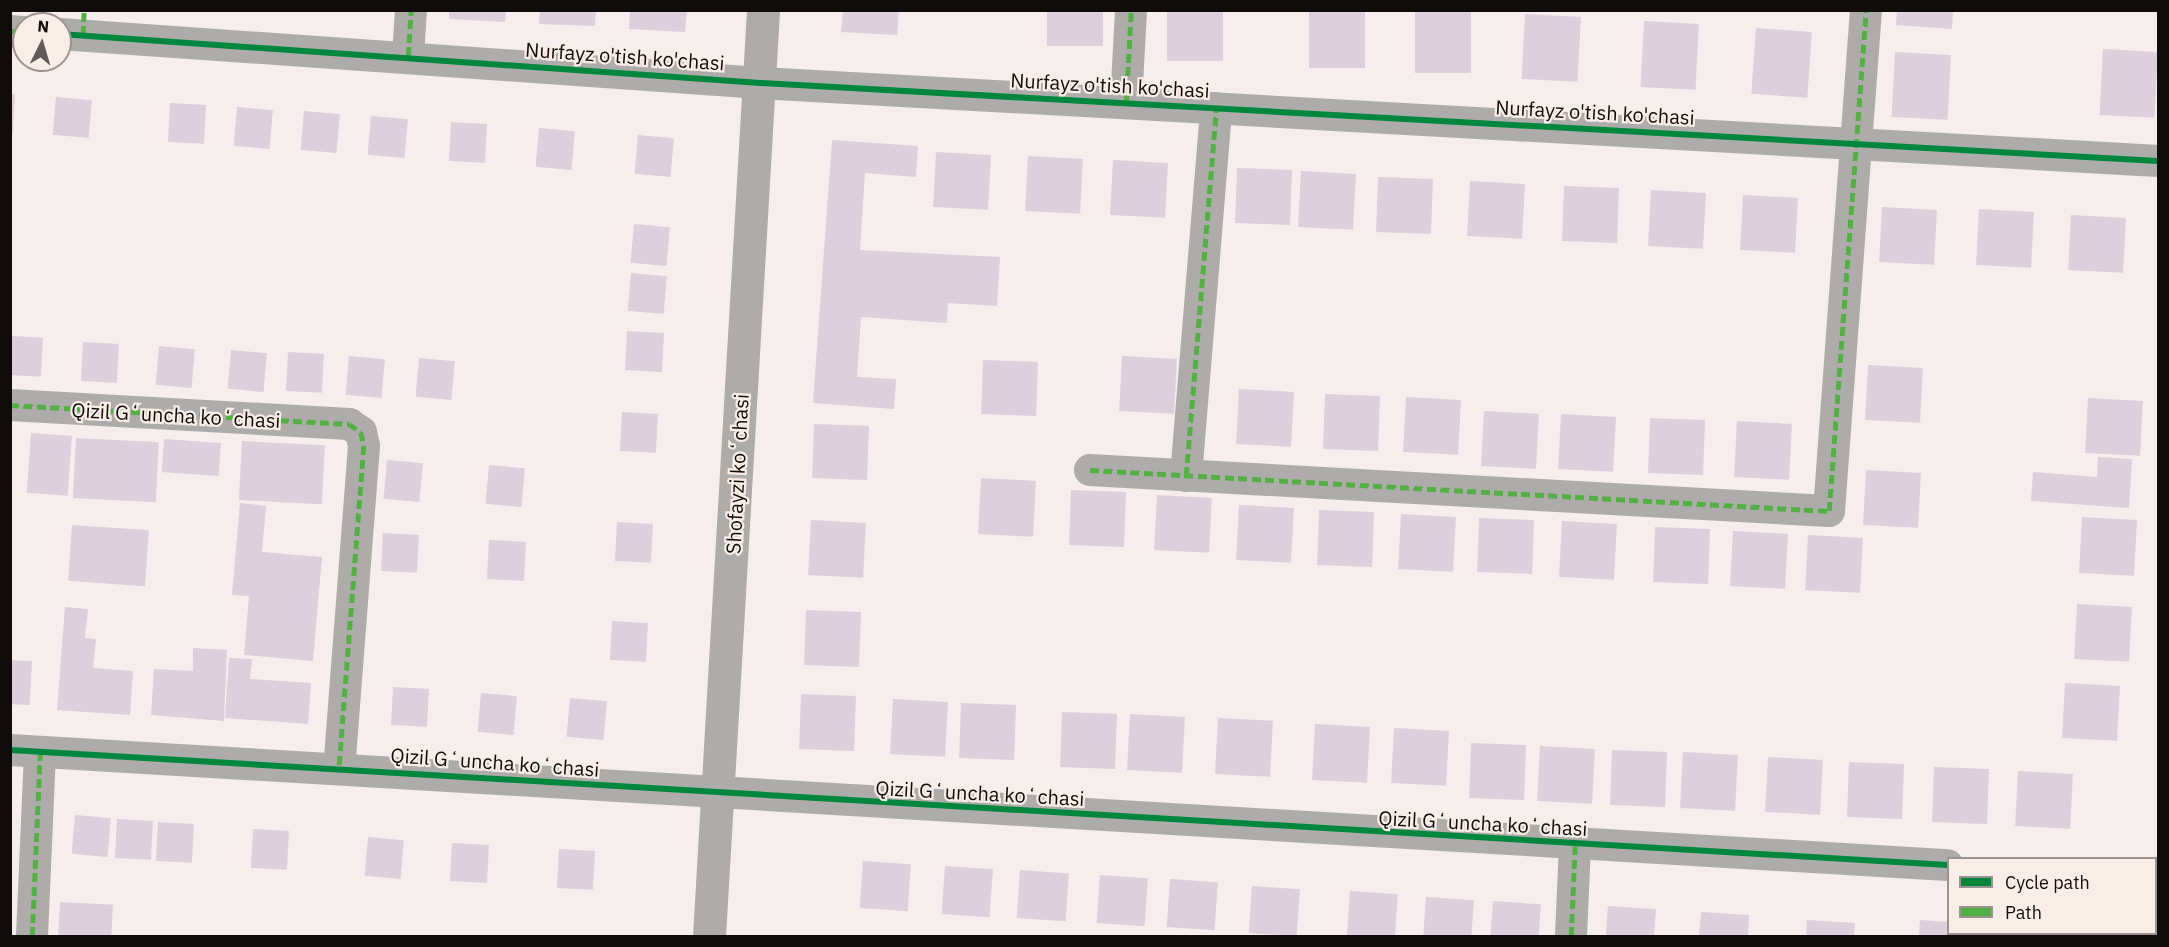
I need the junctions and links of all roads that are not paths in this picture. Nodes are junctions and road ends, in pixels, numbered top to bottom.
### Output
1 (411, 10) edge
2 (763, 10) edge
3 (1131, 10) edge
4 (1866, 10) edge
5 (76, 26) edge
6 (408, 56) junction
7 (760, 83) junction
8 (1126, 103) junction
9 (1216, 108) junction
10 (1857, 142) junction
11 (2158, 161) edge
12 (10, 405) edge
13 (1089, 470) dead end
14 (1186, 476) junction
15 (25, 751) edge
16 (339, 768) junction
17 (718, 793) junction
18 (1575, 846) junction
19 (1947, 865) edge
20 (32, 936) edge
21 (709, 936) edge
22 (1571, 936) edge

1 - 6 street
2 - 7 street, Shofayzi koʻchasi
3 - 8 street
4 - 10 street
5 - 6 street, Nurfayz o'tish ko'chasi
6 - 7 street, Nurfayz o'tish ko'chasi
7 - 8 street, Nurfayz o'tish ko'chasi
7 - 17 street, Shofayzi koʻchasi
8 - 9 street, Nurfayz o'tish ko'chasi
9 - 10 street, Nurfayz o'tish ko'chasi
9 - 14 street, Nurfayz o'tish ko'chasi
10 - 11 street, Nurfayz o'tish ko'chasi
10 - 14 street
12 - 16 street, Qizil Gʻuncha koʻchasi
13 - 14 street
15 - 16 street, Qizil Gʻuncha koʻchasi
15 - 20 street
16 - 17 street, Qizil Gʻuncha koʻchasi
17 - 18 street, Qizil Gʻuncha koʻchasi
17 - 21 street, Shofayzi koʻchasi
18 - 19 street, Qizil Gʻuncha koʻchasi
18 - 22 street, Qizil Gʻuncha koʻchasi

